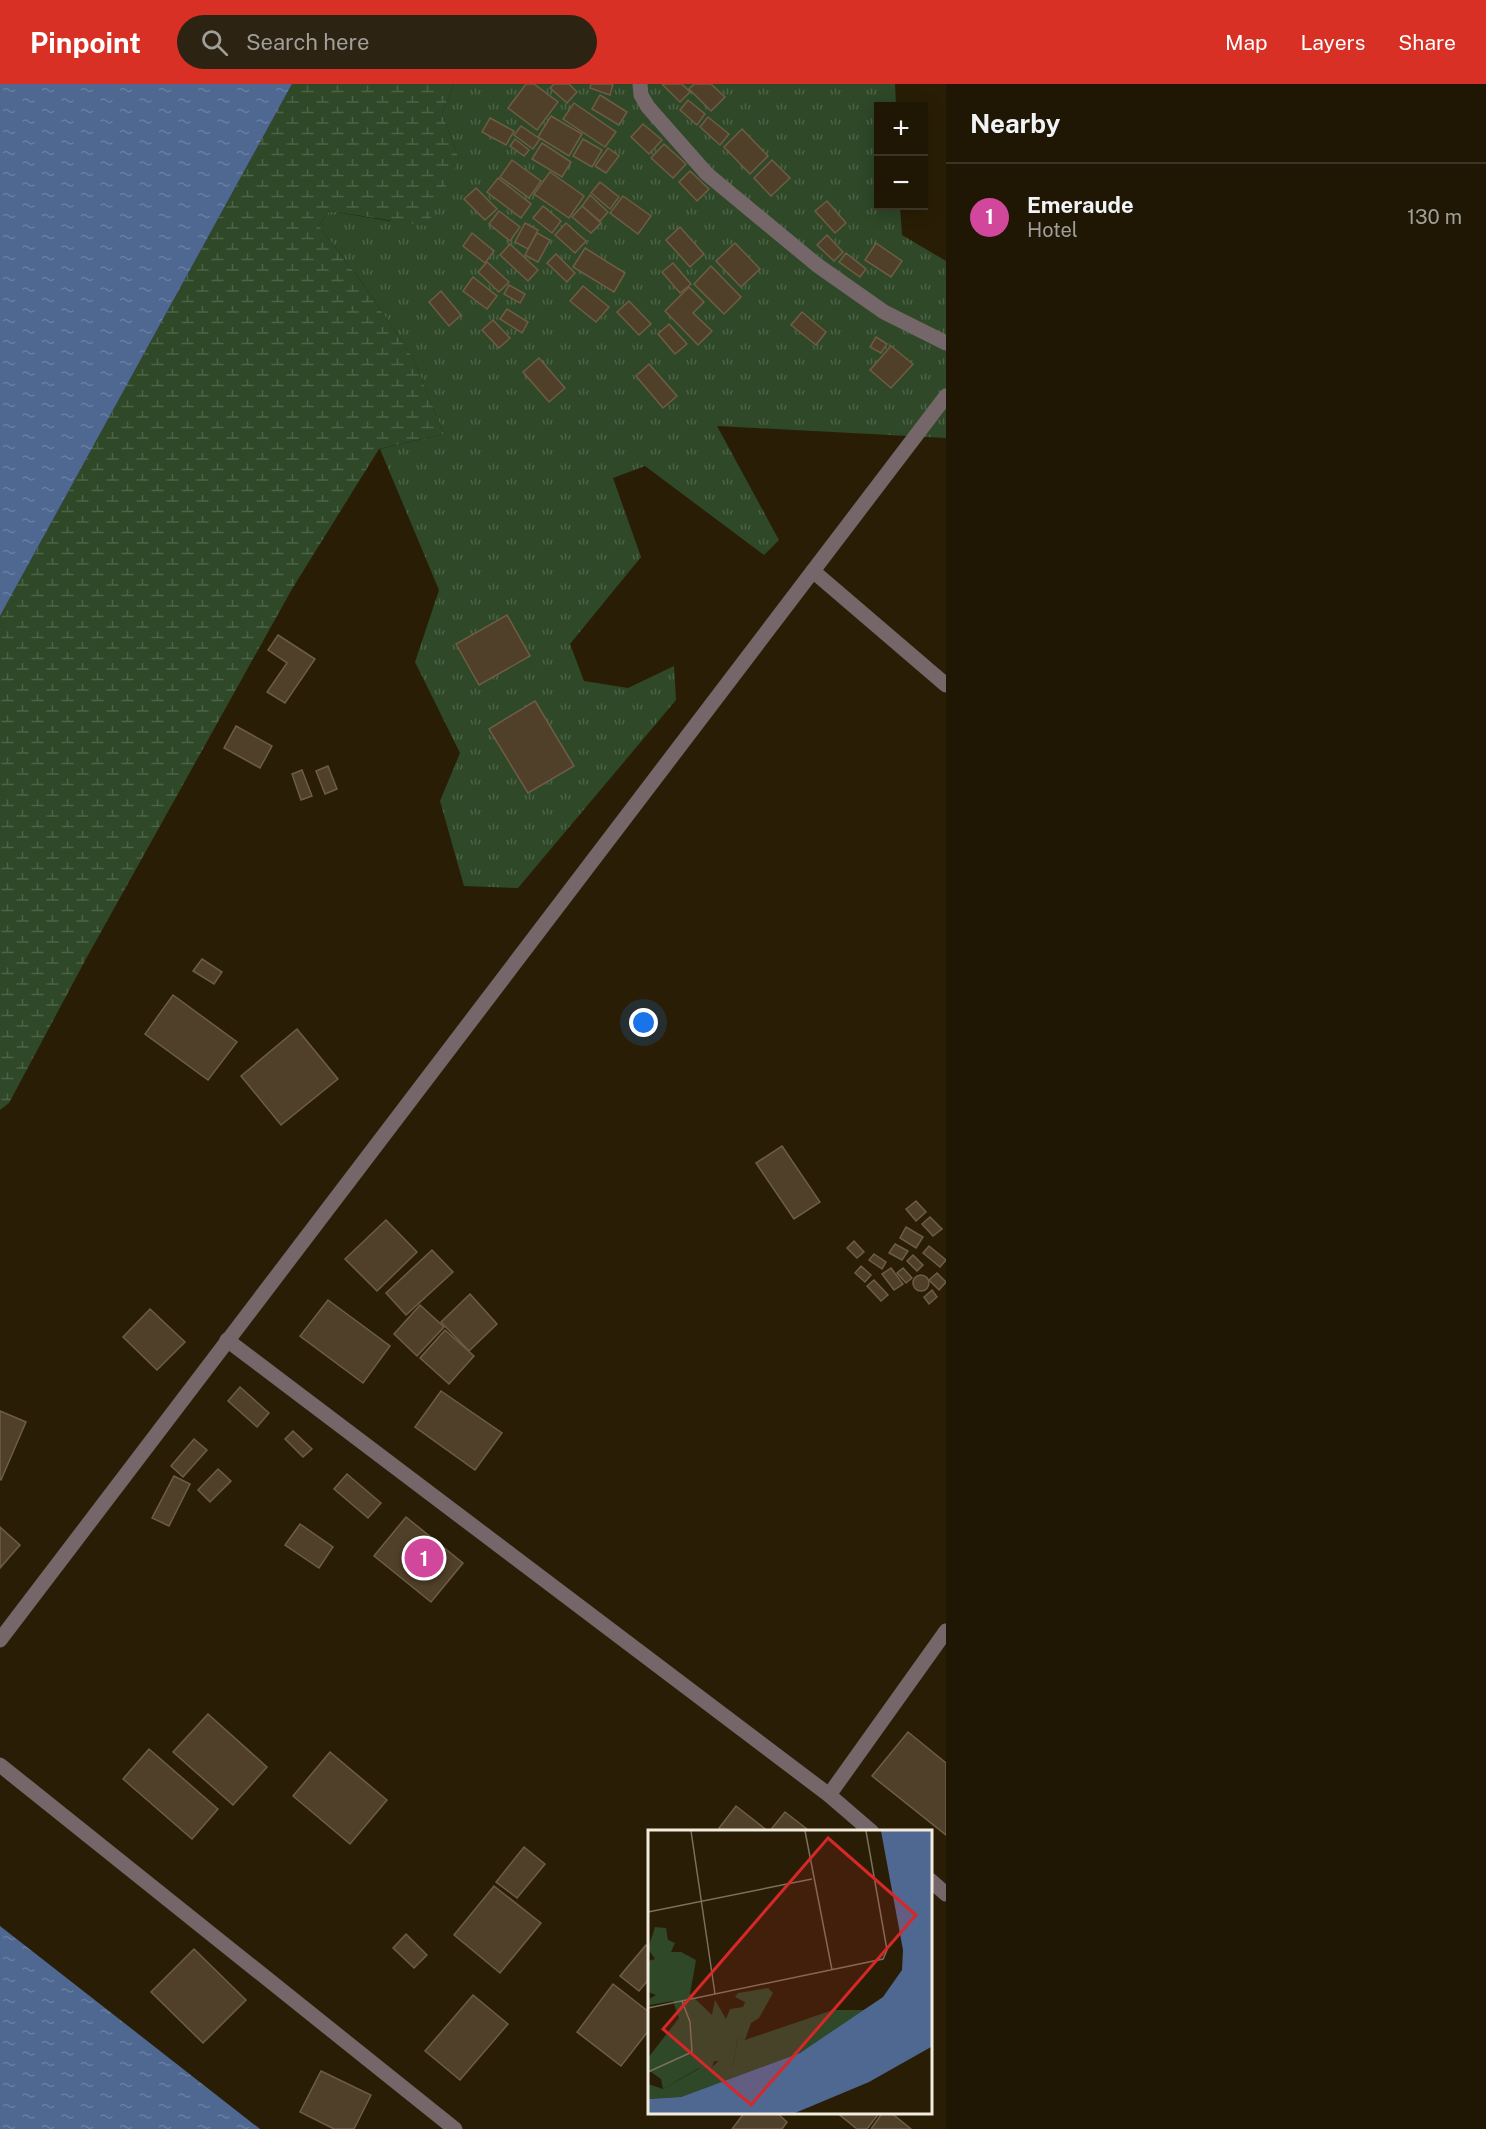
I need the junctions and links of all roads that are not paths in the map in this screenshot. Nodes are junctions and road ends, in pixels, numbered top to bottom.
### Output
1 (640, 84) edge
2 (946, 343) edge
3 (946, 396) edge
4 (813, 571) junction
5 (946, 685) edge
6 (227, 1340) junction
7 (946, 1631) edge
8 (0, 1640) edge
9 (0, 1765) edge
10 (829, 1795) junction
11 (870, 1830) edge
12 (931, 1882) edge
13 (946, 1894) edge
14 (455, 2129) edge

1 - 2 street
3 - 4 street
4 - 5 street
4 - 6 street
6 - 8 street
6 - 10 street
7 - 10 street
9 - 14 street
10 - 11 street
12 - 13 street

